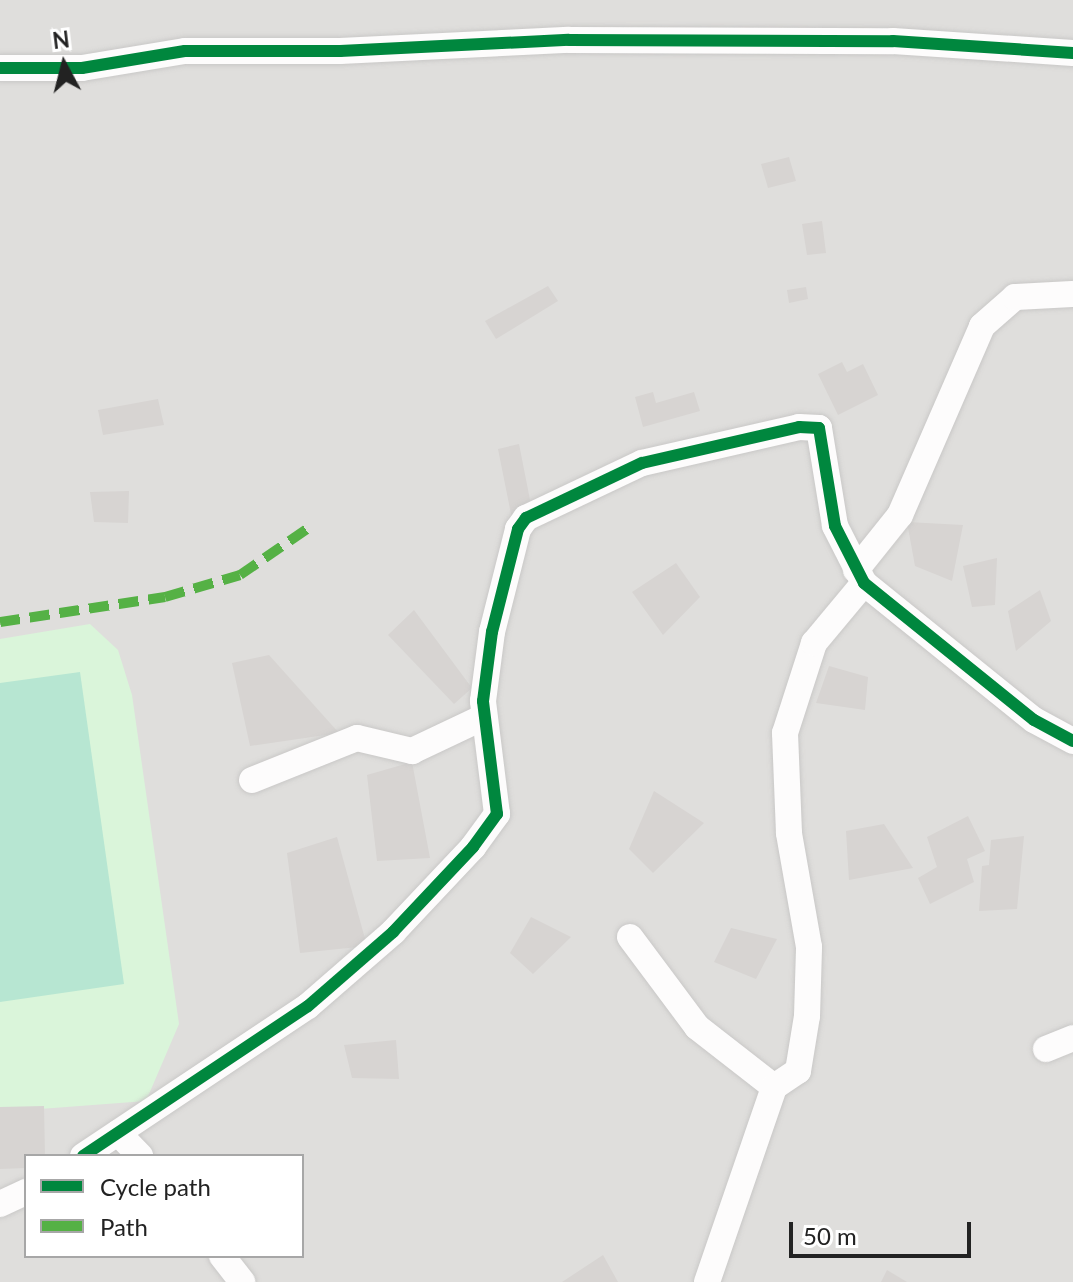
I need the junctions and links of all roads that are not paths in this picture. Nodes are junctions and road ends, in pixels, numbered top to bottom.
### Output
1 (1073, 53) edge
2 (0, 68) edge
3 (1073, 294) edge
4 (860, 576) junction
5 (484, 717) junction
6 (1073, 741) edge
7 (252, 780) dead end
8 (630, 937) dead end
9 (1073, 1038) edge
10 (1046, 1049) dead end
11 (774, 1087) junction
12 (118, 1133) junction
13 (86, 1154) edge
14 (138, 1154) edge
15 (24, 1193) edge
16 (0, 1204) edge
17 (224, 1258) edge
18 (242, 1282) edge
19 (707, 1282) edge

1 - 2 street
3 - 4 street
4 - 5 street
4 - 6 street
4 - 11 street
5 - 7 street
5 - 12 street
8 - 11 street
9 - 10 street
11 - 19 street
12 - 13 street
12 - 14 street
15 - 16 street
17 - 18 street

